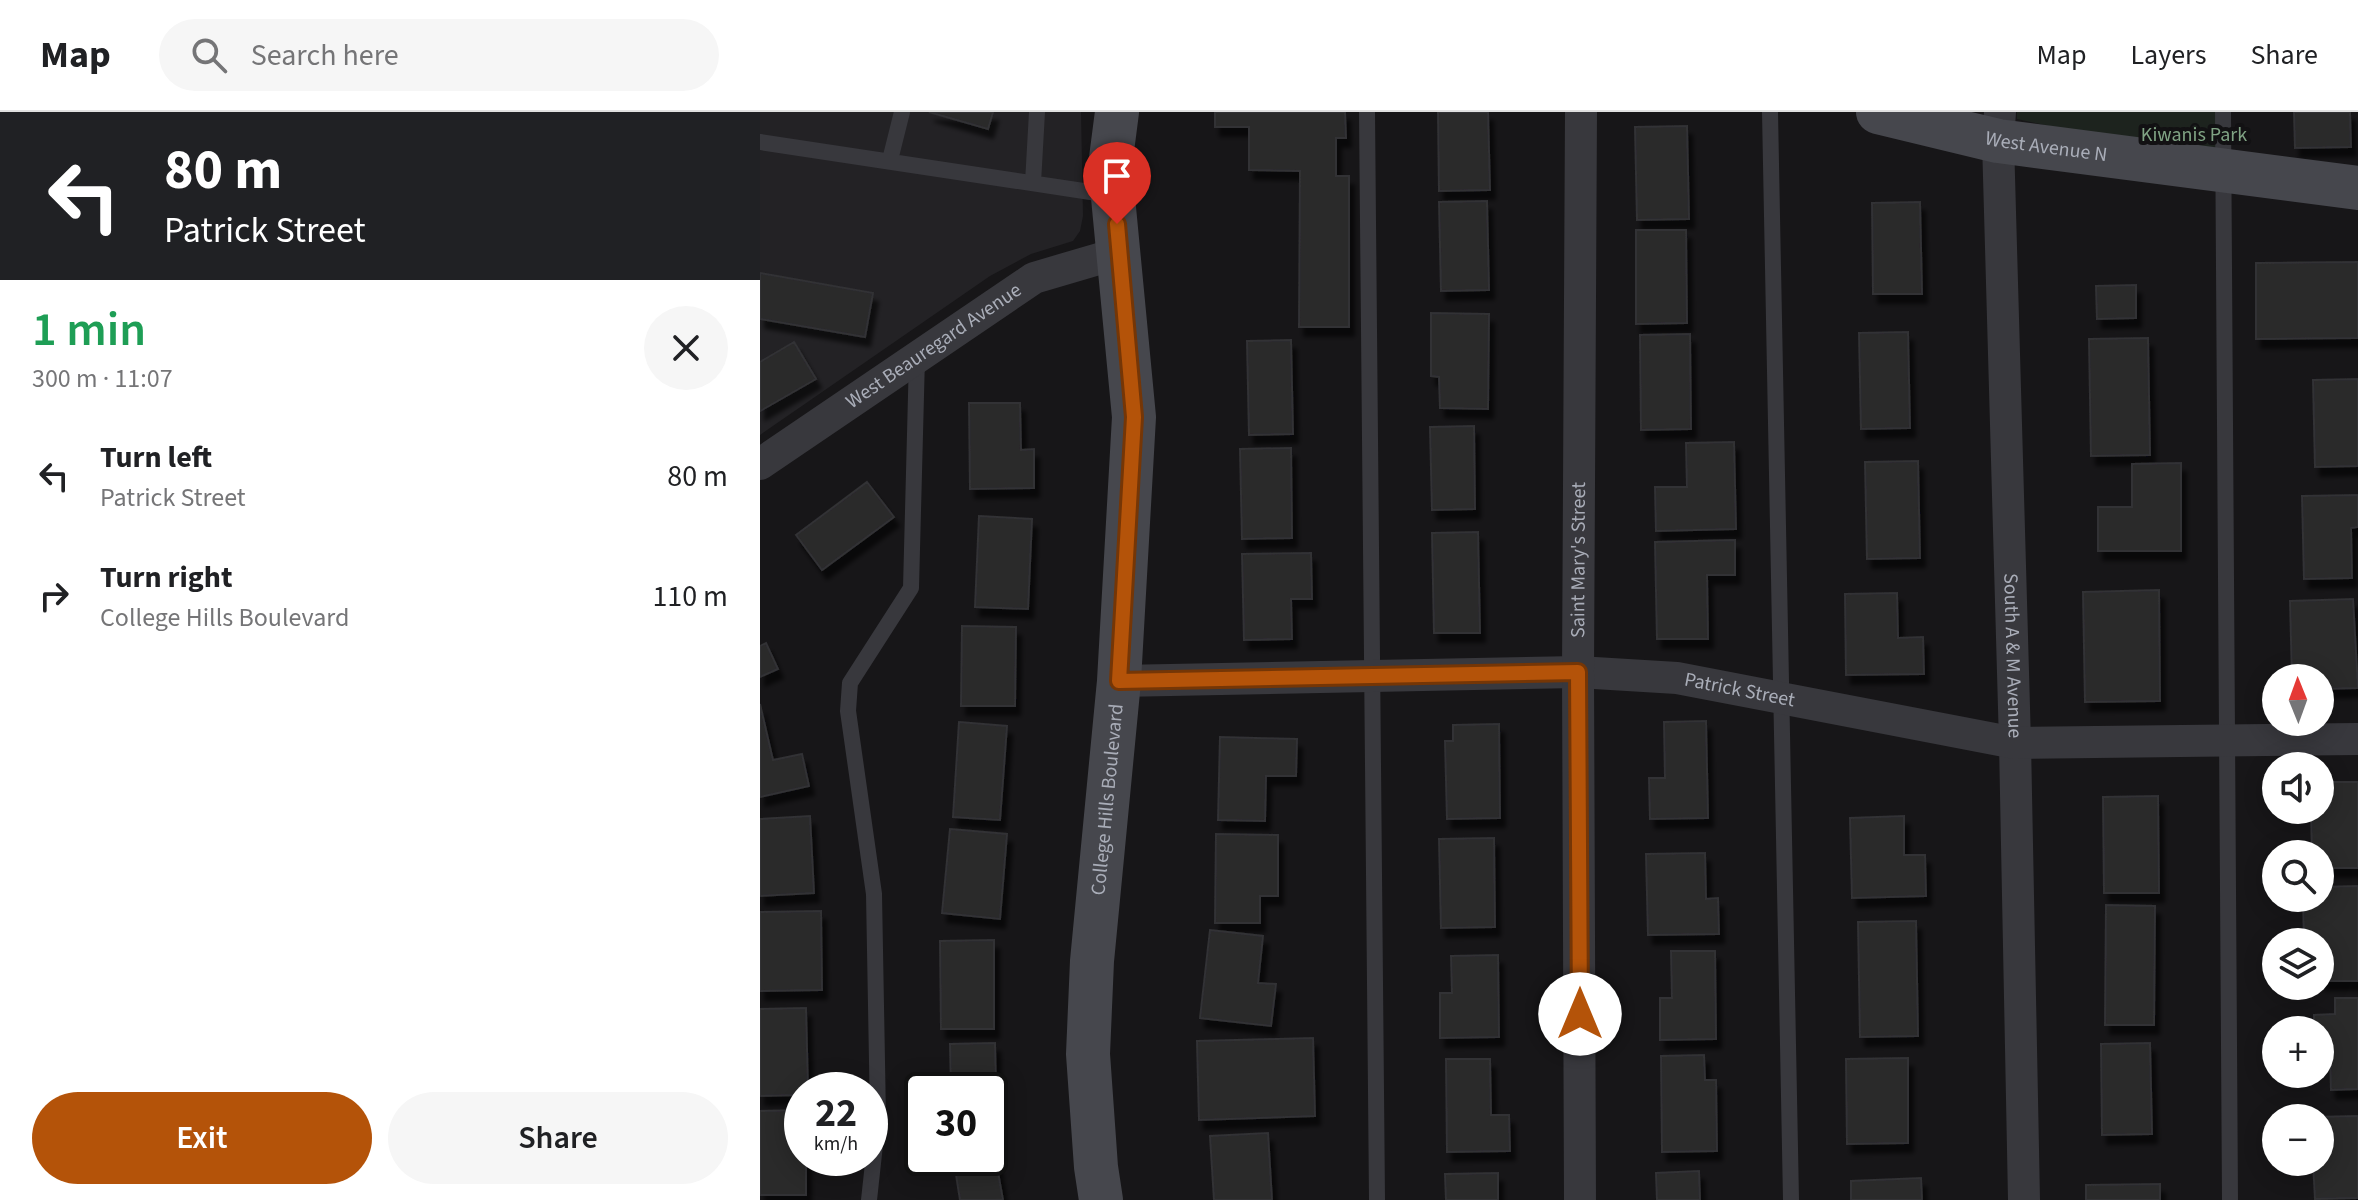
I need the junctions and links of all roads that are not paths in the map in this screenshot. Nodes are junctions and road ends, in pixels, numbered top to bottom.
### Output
1 (902, 112) edge
2 (1037, 112) edge
3 (1117, 112) edge
4 (1367, 112) edge
5 (1581, 112) edge
6 (1770, 112) edge
7 (1878, 112) edge
8 (2223, 112) edge
9 (1999, 126) edge
10 (760, 142) edge
11 (890, 160) junction
12 (2223, 172) junction
13 (1033, 183) junction
14 (2358, 188) edge
15 (1114, 195) junction
16 (1119, 253) junction
17 (917, 355) junction
18 (760, 464) edge
19 (1578, 672) junction
20 (1371, 676) junction
21 (1119, 681) junction
22 (1781, 698) junction
23 (2358, 739) edge
24 (2228, 741) junction
25 (2015, 743) junction
26 (869, 1200) edge
27 (1101, 1200) edge
28 (1377, 1200) edge
29 (1580, 1200) edge
30 (1791, 1200) edge
31 (2024, 1200) edge
32 (2230, 1200) edge

1 - 11 lane
2 - 13 lane
3 - 15 street, College Hills Boulevard
4 - 20 lane
5 - 19 street, Saint Mary's Street
6 - 22 lane
7 - 9 street, West Avenue N
8 - 12 lane
9 - 12 street, West Avenue N
9 - 25 street, South A & M Avenue
10 - 11 lane
11 - 13 lane
12 - 14 street, West Avenue N
12 - 24 lane
13 - 15 lane
15 - 16 street, College Hills Boulevard
16 - 17 street, West Beauregard Avenue
16 - 21 street, College Hills Boulevard
17 - 18 street, West Beauregard Avenue
17 - 26 lane
19 - 20 street, Patrick Street
19 - 22 street, Patrick Street
19 - 29 street, Saint Mary's Street
20 - 21 street, Patrick Street
20 - 28 lane
21 - 27 street, College Hills Boulevard
22 - 25 street, Patrick Street
22 - 30 lane
23 - 24 street, Patrick Street
24 - 25 street, Patrick Street
24 - 32 lane
25 - 31 street, South A & M Avenue

